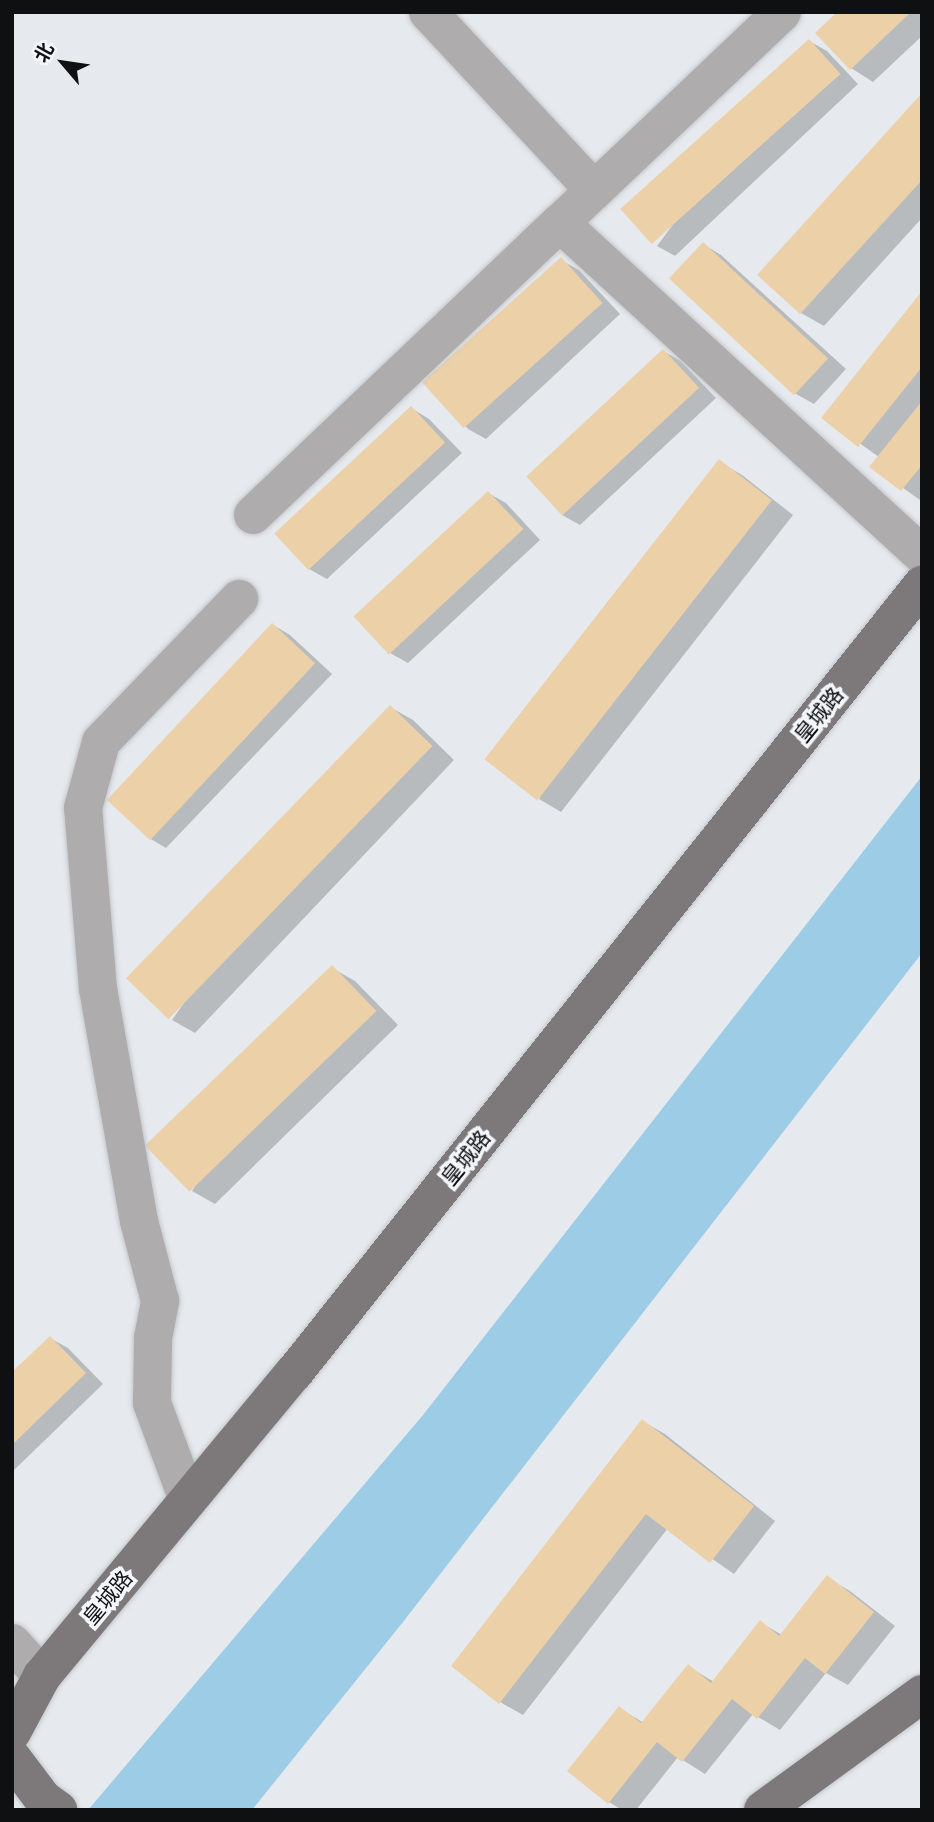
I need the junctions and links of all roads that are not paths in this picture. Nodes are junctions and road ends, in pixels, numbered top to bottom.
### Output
1 (428, 12) edge
2 (782, 12) edge
3 (594, 190) junction
4 (560, 223) junction
5 (253, 515) dead end
6 (922, 555) edge
7 (922, 585) edge
8 (239, 598) dead end
9 (188, 1500) junction
10 (12, 1643) edge
11 (43, 1676) junction
12 (922, 1694) edge
13 (13, 1736) edge
14 (50, 1804) edge
15 (764, 1810) edge

1 - 3 street
2 - 3 street
3 - 4 street
4 - 5 street
4 - 6 street
7 - 9 main road, 皇城路
8 - 9 street
9 - 11 main road, 皇城路
10 - 11 street
11 - 13 main road, 皇城路
12 - 15 main road
13 - 14 main road, 皇城路

